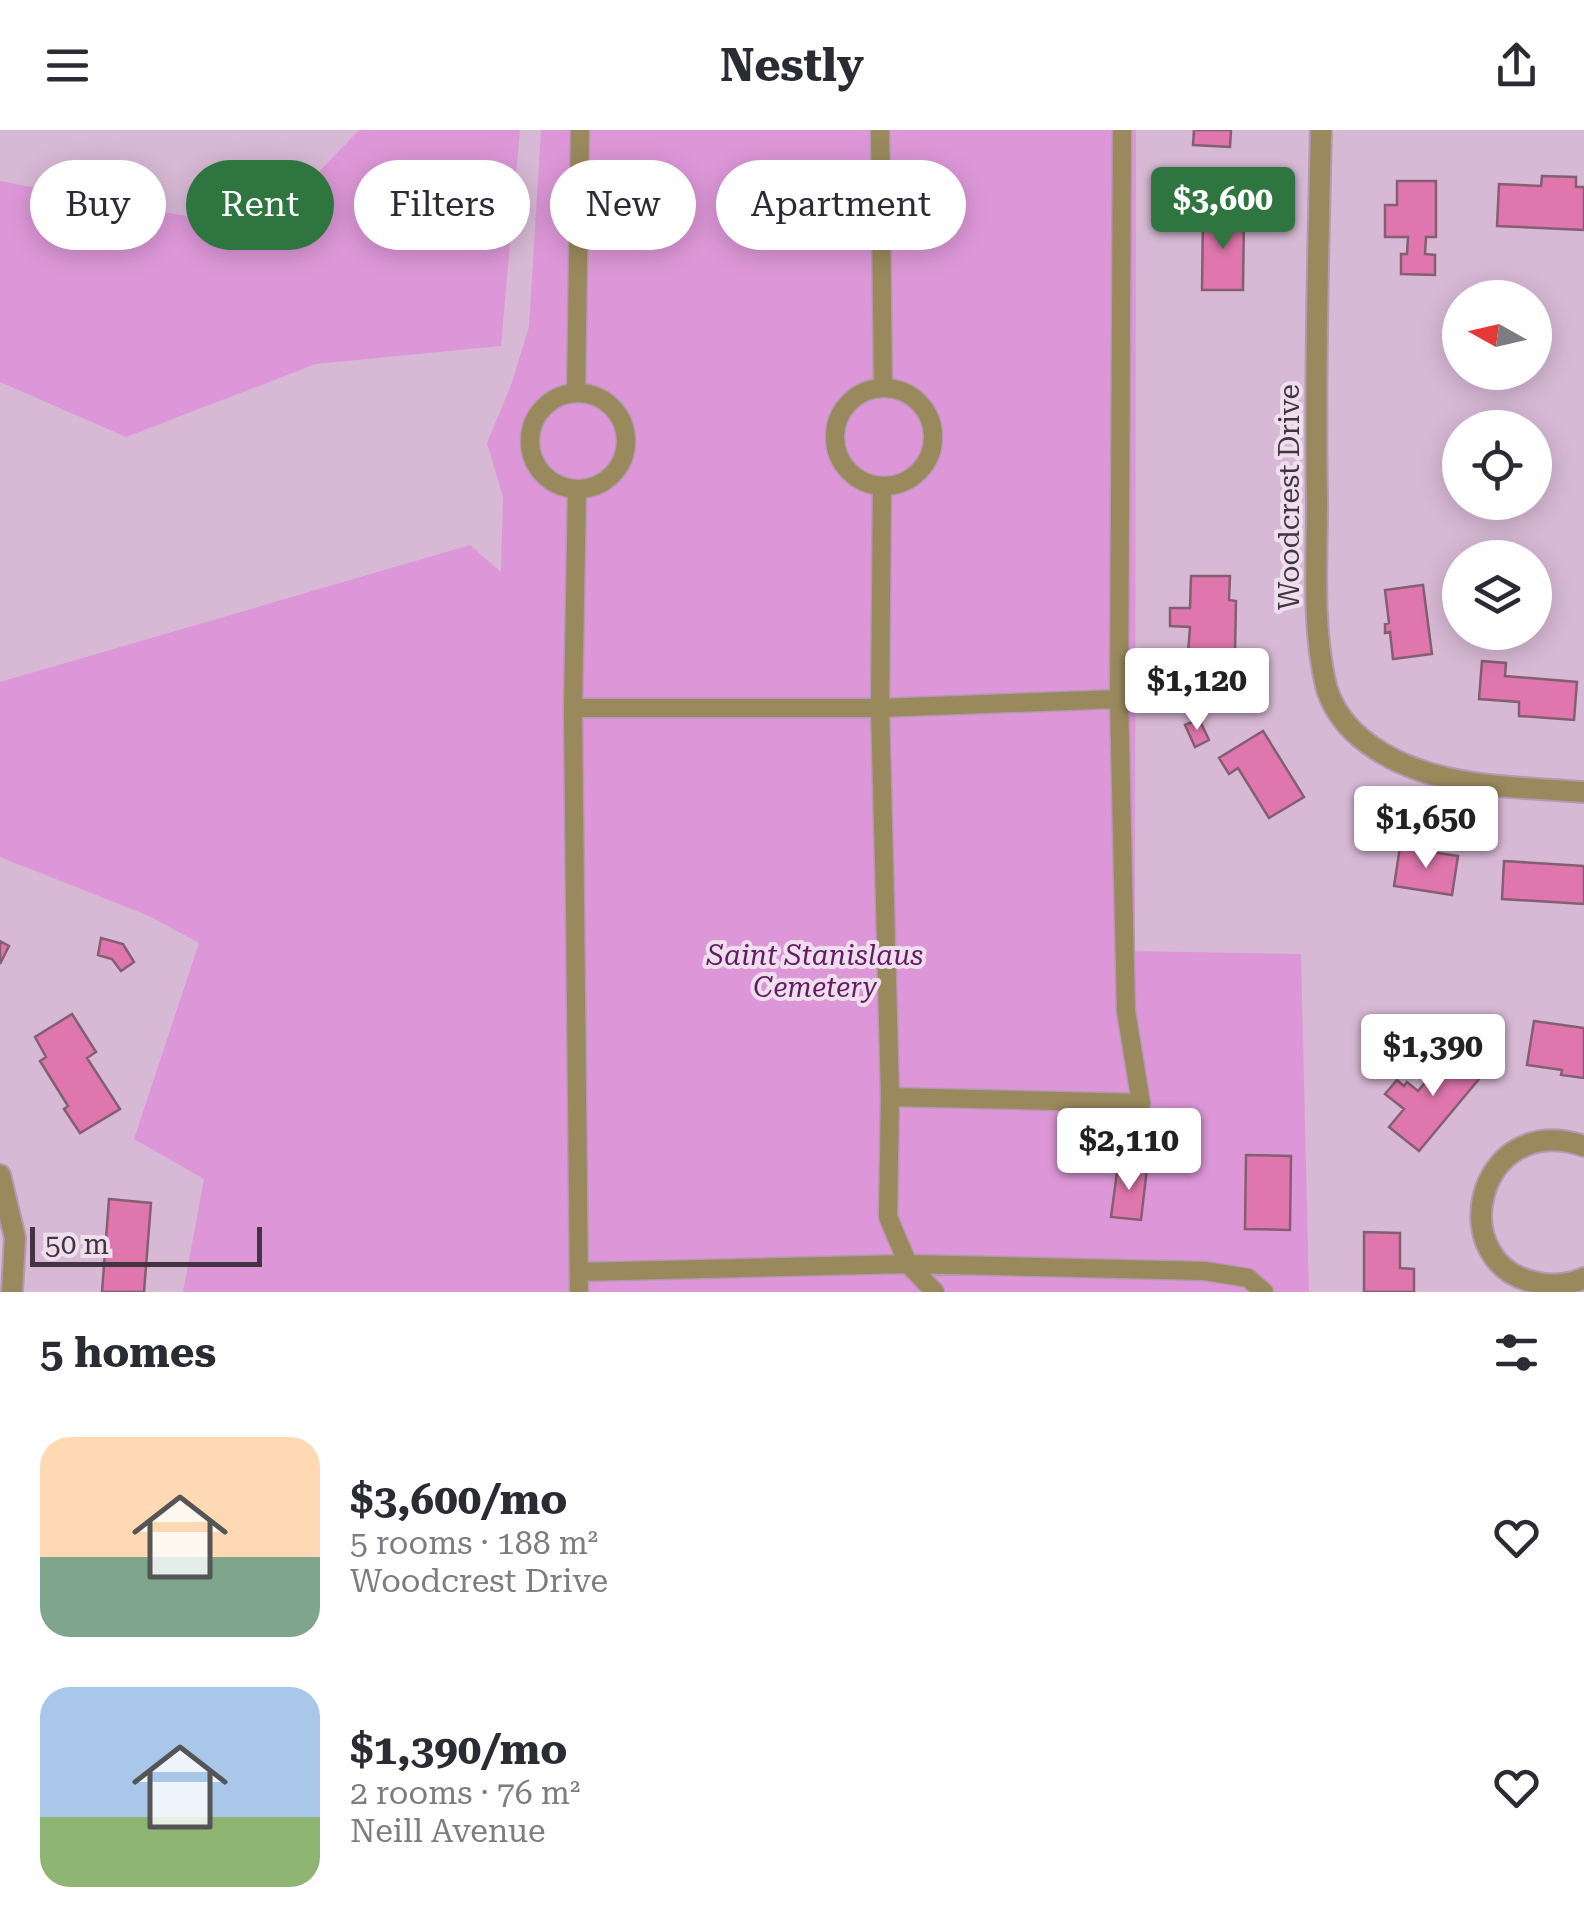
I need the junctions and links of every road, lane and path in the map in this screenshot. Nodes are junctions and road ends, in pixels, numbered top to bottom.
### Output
1 (580, 130) edge
2 (880, 130) edge
3 (1122, 130) edge
4 (1320, 130) edge
5 (884, 388) junction
6 (576, 392) junction
7 (882, 486) junction
8 (578, 489) junction
9 (1119, 699) junction
10 (573, 708) junction
11 (880, 708) junction
12 (1584, 792) edge
13 (890, 1097) junction
14 (1584, 1146) edge
15 (0, 1175) edge
16 (908, 1264) junction
17 (1508, 1270) junction
18 (579, 1272) junction
19 (1584, 1278) edge
20 (12, 1292) edge
21 (580, 1292) edge
22 (935, 1292) edge
23 (1264, 1292) edge
24 (1500, 1292) edge

1 - 6 lane
2 - 5 lane
3 - 9 lane
4 - 12 street, Woodcrest Drive
5 - 7 lane
5 - 7 lane
6 - 8 lane
6 - 8 lane
7 - 11 lane
8 - 10 lane
9 - 11 lane
9 - 13 lane
10 - 11 lane
10 - 18 lane
11 - 13 lane
13 - 16 lane
14 - 17 street
15 - 20 street
16 - 18 lane
16 - 22 lane
16 - 23 lane
17 - 19 street
17 - 24 street
18 - 21 lane

